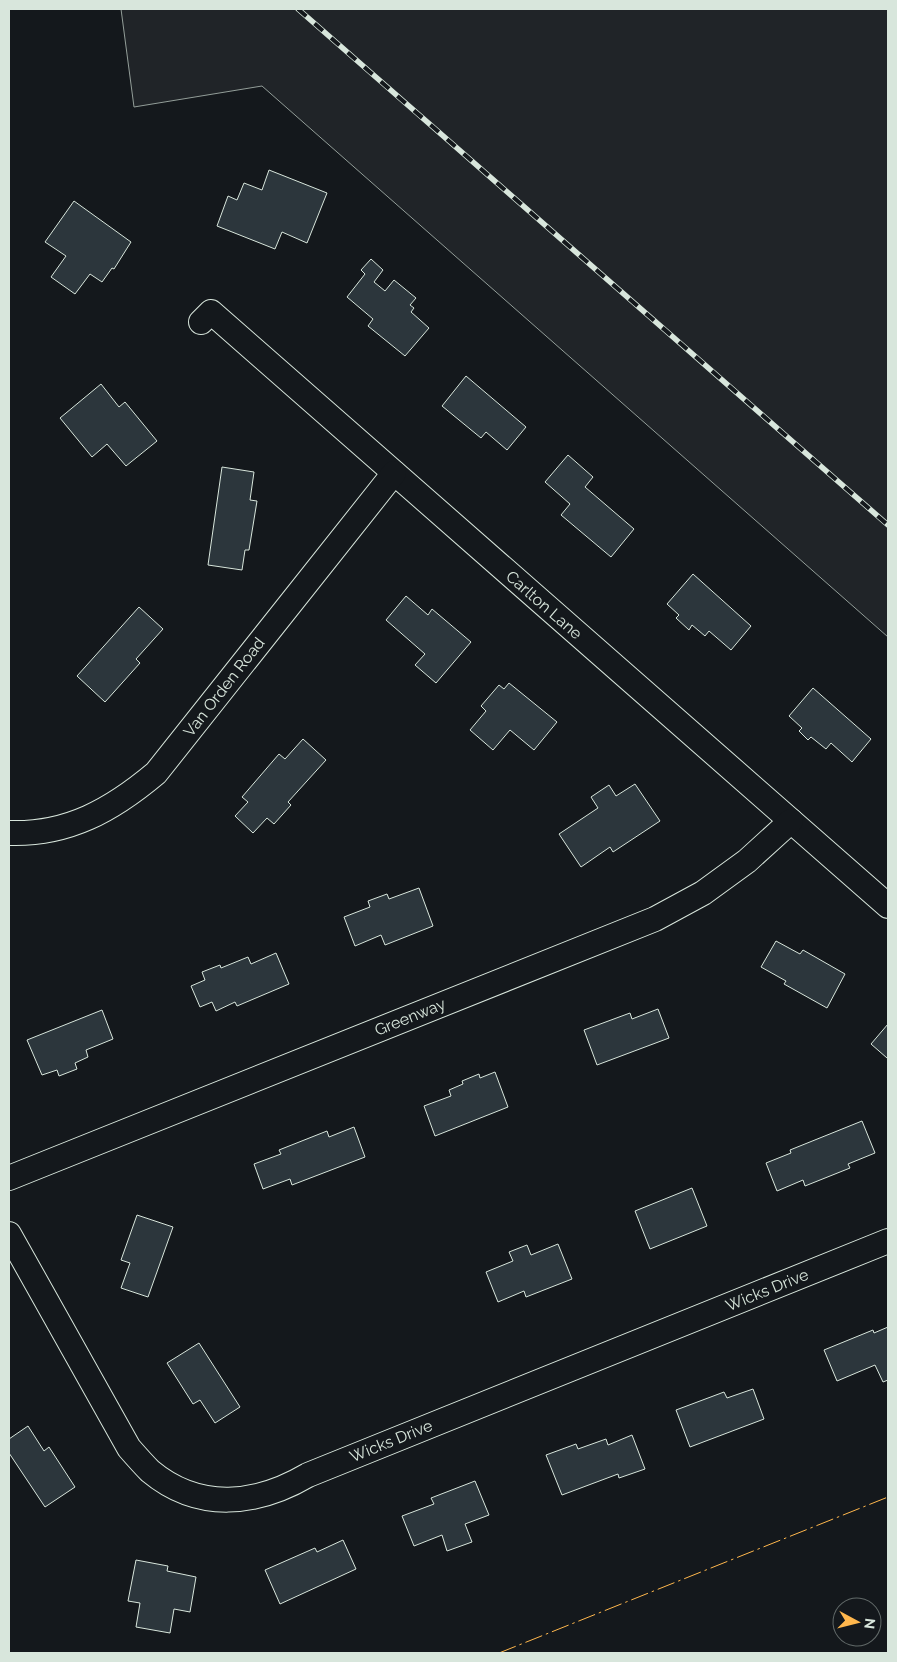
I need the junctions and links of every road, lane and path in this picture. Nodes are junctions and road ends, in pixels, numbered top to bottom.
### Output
1 (201, 322) dead end
2 (394, 473) junction
3 (791, 821) junction
4 (9, 833) edge
5 (888, 906) edge
6 (9, 1178) edge
7 (9, 1234) edge
8 (888, 1241) edge

1 - 2 street, Carlton Lane
2 - 3 street, Carlton Lane
2 - 4 street, Van Orden Road
3 - 5 street, Carlton Lane
3 - 6 street, Greenway
7 - 8 street, Wicks Drive

